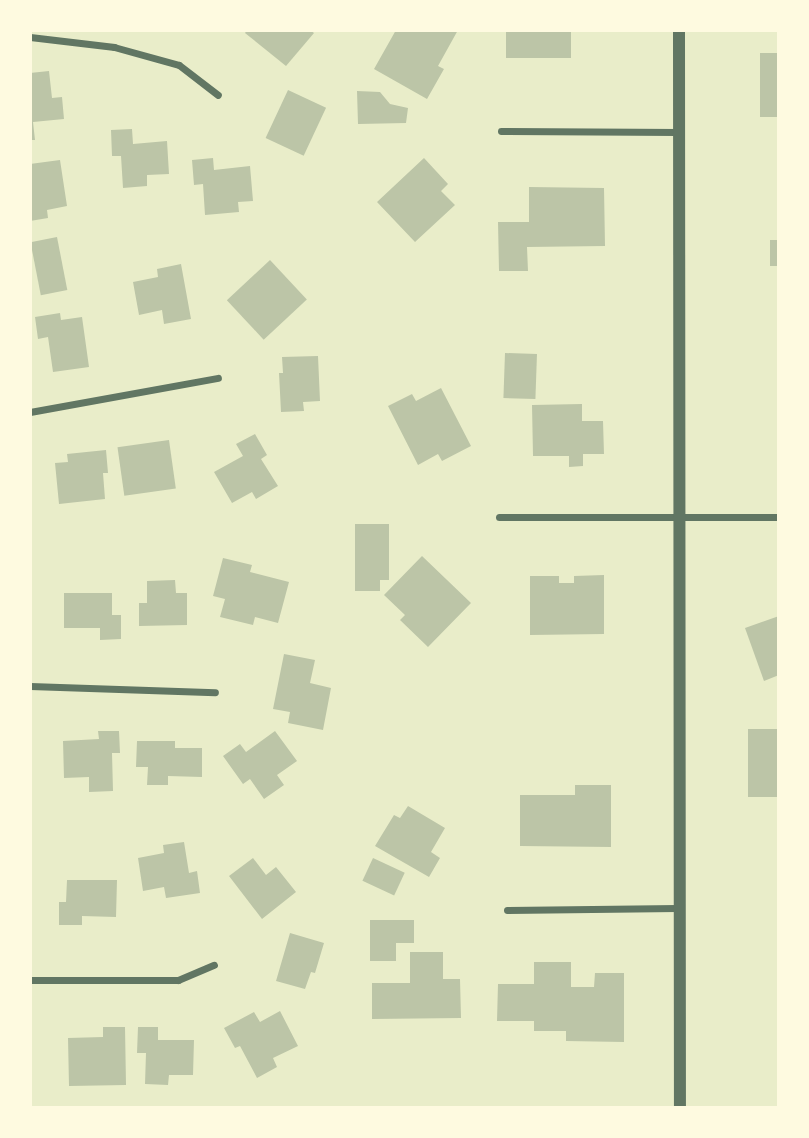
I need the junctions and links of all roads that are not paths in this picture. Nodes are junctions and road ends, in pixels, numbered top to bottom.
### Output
1 (679, 30) edge
2 (30, 37) edge
3 (218, 95) dead end
4 (501, 131) dead end
5 (678, 132) junction
6 (218, 378) dead end
7 (30, 412) edge
8 (677, 516) junction
9 (499, 517) dead end
10 (779, 517) edge
11 (30, 685) edge
12 (215, 692) dead end
13 (677, 908) junction
14 (507, 910) dead end
15 (214, 965) dead end
16 (30, 980) edge
17 (680, 1108) edge

1 - 5 street
2 - 3 street
4 - 5 street
5 - 8 street
6 - 7 street
8 - 9 street
8 - 10 street
8 - 13 street
11 - 12 street
13 - 14 street
13 - 17 street
15 - 16 street

